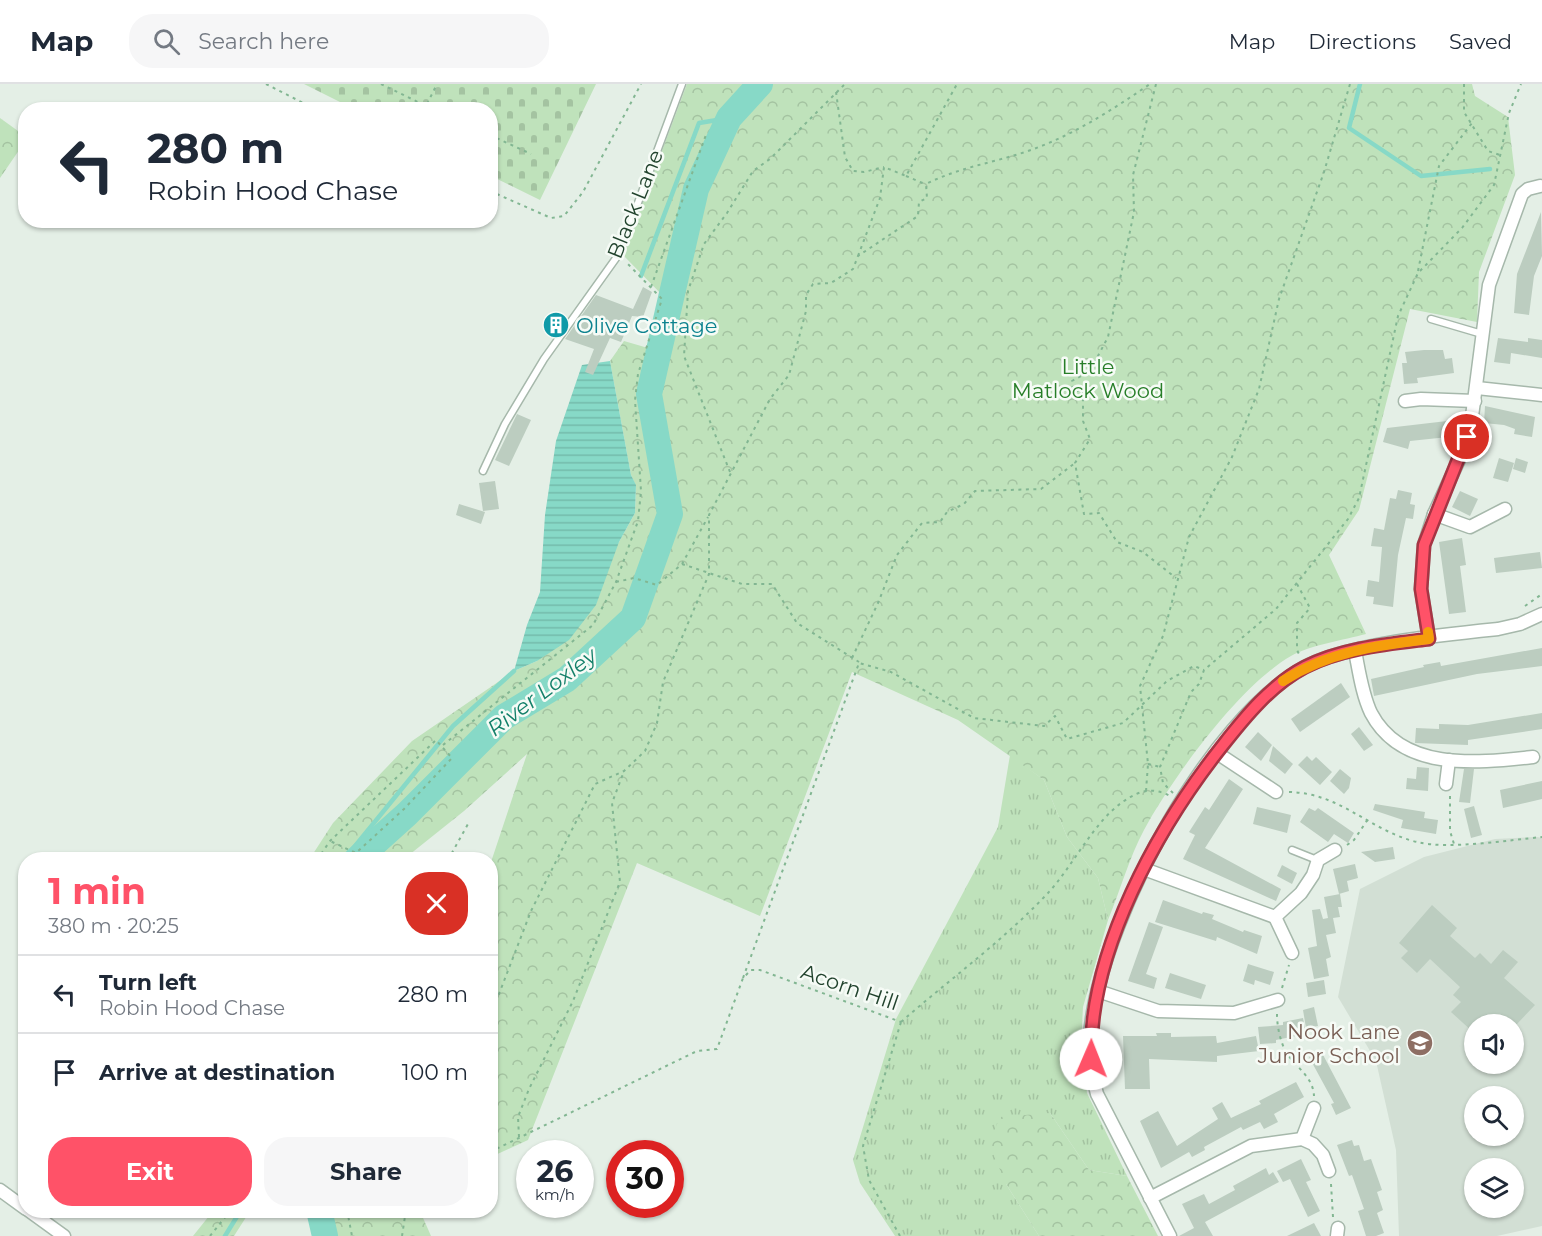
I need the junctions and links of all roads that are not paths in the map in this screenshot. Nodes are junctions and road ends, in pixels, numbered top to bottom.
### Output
1 (682, 84) edge
2 (1540, 186) dead end
3 (1431, 319) dead end
4 (1484, 334) junction
5 (1477, 388) junction
6 (1542, 395) edge
7 (1405, 401) dead end
8 (1476, 401) junction
9 (483, 471) dead end
10 (1505, 509) dead end
11 (1434, 514) junction
12 (1542, 614) edge
13 (1429, 639) junction
14 (1355, 651) junction
15 (1217, 753) junction
16 (1533, 758) dead end
17 (1449, 760) junction
18 (1446, 784) road end
19 (1276, 792) road end
20 (1292, 850) dead end
21 (1335, 850) road end
22 (1318, 860) junction
23 (1144, 869) junction
24 (1275, 917) junction
25 (1292, 953) road end
26 (1098, 991) junction
27 (1278, 1000) road end
28 (1314, 1108) road end
29 (1302, 1139) junction
30 (1329, 1171) road end
31 (0, 1190) edge
32 (1149, 1198) junction
33 (18, 1203) edge
34 (38, 1218) edge
35 (64, 1236) edge
36 (1170, 1236) edge

1 - 9 lane, Black Lane
2 - 4 street
3 - 4 lane
4 - 5 street
5 - 6 street
5 - 8 street
7 - 8 street
8 - 11 street
10 - 11 street
11 - 13 street
12 - 13 street
13 - 14 street
14 - 15 street
14 - 17 street
15 - 19 street
15 - 23 street
16 - 17 street
17 - 18 street
20 - 22 lane
21 - 22 street
22 - 24 street
23 - 24 street
23 - 26 street
24 - 25 street
26 - 27 street
26 - 32 street
28 - 29 street
29 - 30 street
29 - 32 street
31 - 33 street
32 - 36 street
34 - 35 street

